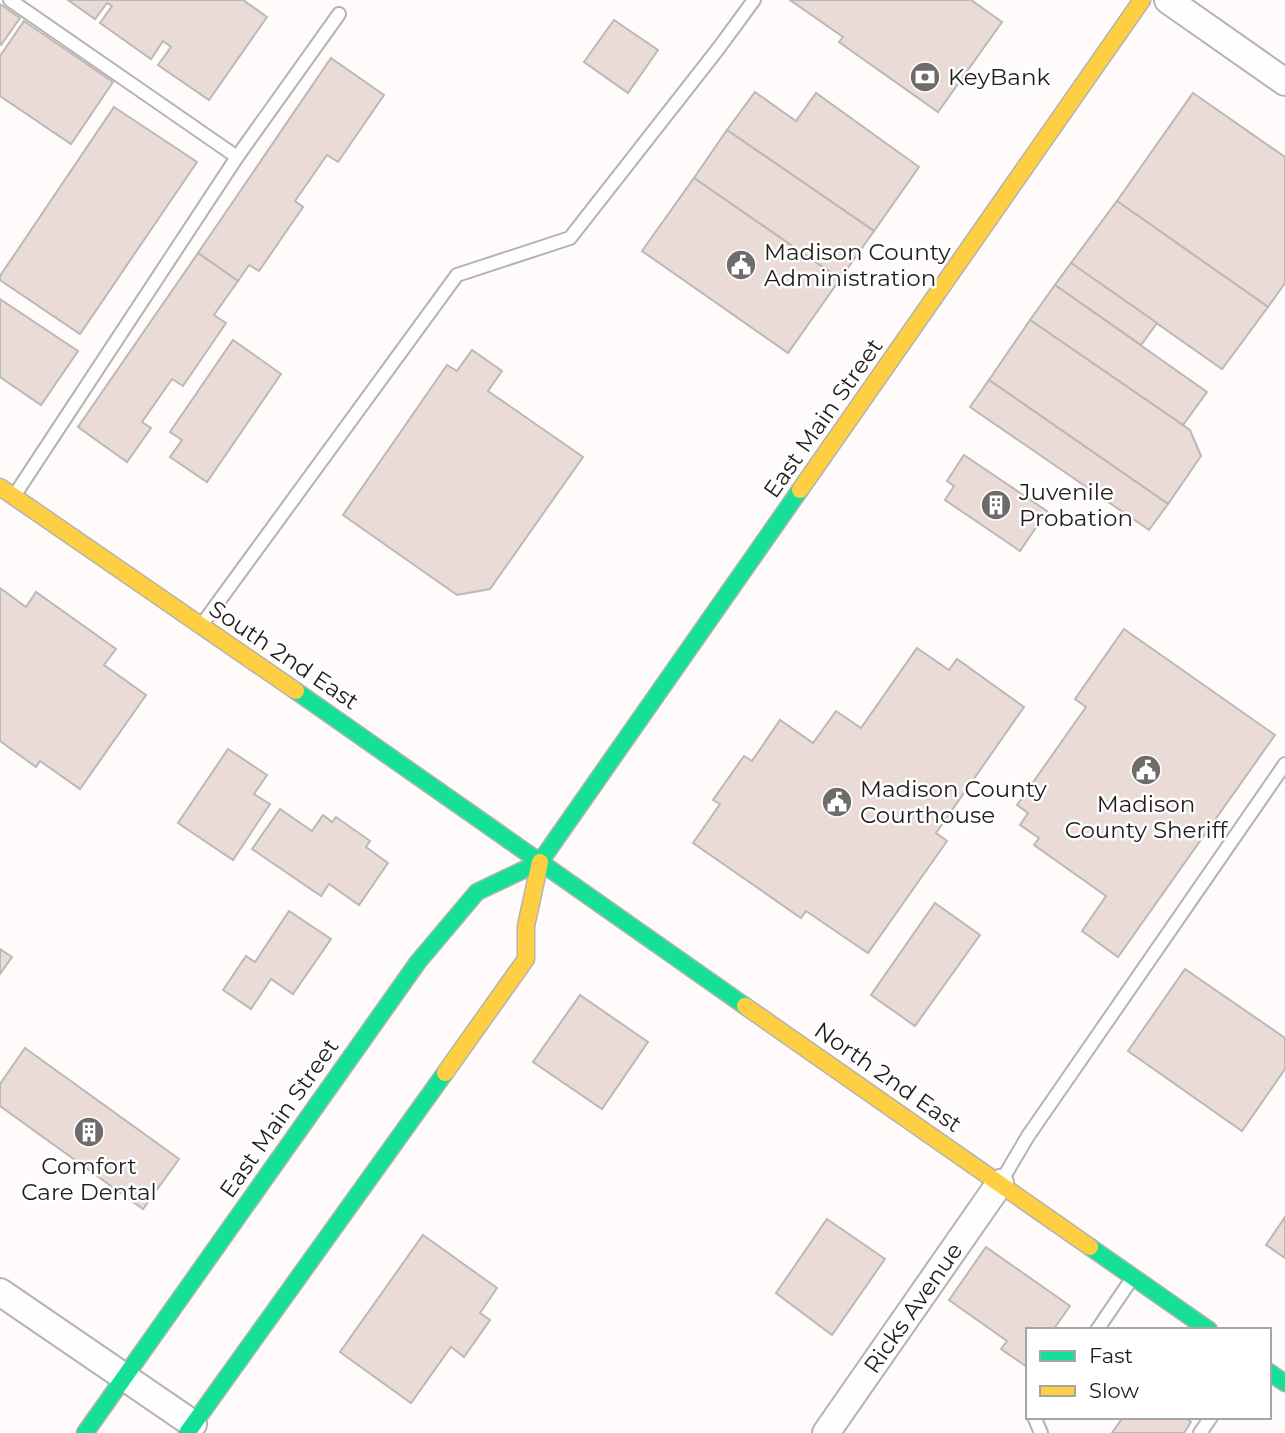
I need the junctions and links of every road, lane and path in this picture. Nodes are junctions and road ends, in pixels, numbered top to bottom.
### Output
1 (10, 0) edge
2 (754, 0) edge
3 (1142, 0) edge
4 (1168, 0) edge
5 (340, 14) dead end
6 (1285, 82) edge
7 (237, 157) junction
8 (7, 492) edge
9 (201, 626) junction
10 (1285, 764) edge
11 (540, 863) junction
12 (1000, 1183) junction
13 (1133, 1277) junction
14 (0, 1292) edge
15 (1098, 1328) edge
16 (1206, 1328) edge
17 (124, 1377) junction
18 (1035, 1419) dead end
19 (194, 1430) edge
20 (85, 1433) edge
21 (826, 1433) edge
22 (1041, 1433) edge

1 - 7 lane
2 - 9 lane
3 - 11 main road, East Main Street
4 - 6 street
5 - 7 lane
7 - 8 lane
8 - 9 main road, South 2nd East
9 - 11 main road, South 2nd East
10 - 12 lane
11 - 12 main road, North 2nd East
11 - 17 main road, East Main Street
11 - 19 main road, East Main Street
12 - 13 main road, North 2nd East
12 - 21 street, Ricks Avenue
13 - 15 lane
13 - 16 main road, North 2nd East
14 - 17 street
17 - 19 street
17 - 20 main road, East Main Street
18 - 22 lane

